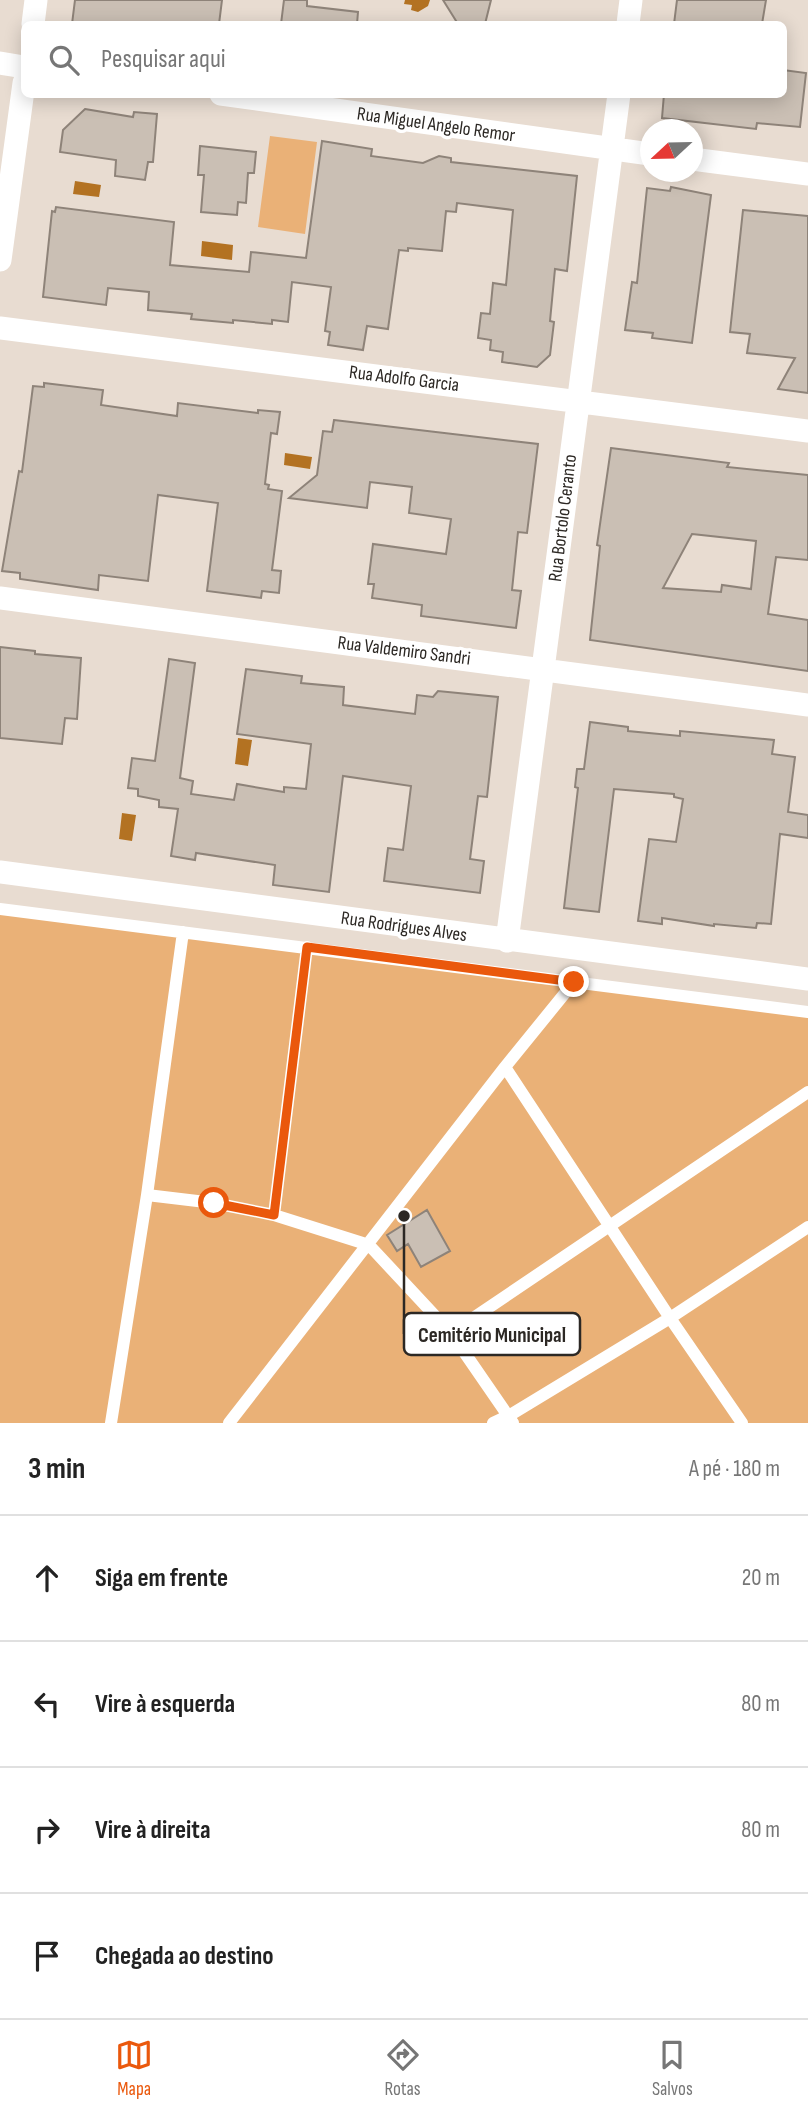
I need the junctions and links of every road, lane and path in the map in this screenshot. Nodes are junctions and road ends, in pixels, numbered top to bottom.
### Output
1 (36, 0) edge
2 (631, 0) edge
3 (33, 21) edge
4 (628, 21) edge
5 (0, 63) edge
6 (21, 66) edge
7 (22, 98) edge
8 (249, 98) edge
9 (618, 98) edge
10 (612, 149) junction
11 (640, 153) edge
12 (703, 160) edge
13 (808, 173) edge
14 (0, 260) edge
15 (0, 328) edge
16 (578, 401) junction
17 (808, 431) edge
18 (0, 598) edge
19 (543, 669) junction
20 (808, 705) edge
21 (0, 872) edge
22 (0, 909) edge
23 (183, 932) junction
24 (508, 941) junction
25 (307, 947) junction
26 (808, 979) edge
27 (574, 982) junction
28 (808, 1012) edge
29 (505, 1067) junction
30 (808, 1093) edge
31 (147, 1195) junction
32 (274, 1215) junction
33 (610, 1226) junction
34 (808, 1227) edge
35 (369, 1245) junction
36 (670, 1318) junction
37 (451, 1333) junction
38 (512, 1419) edge
39 (111, 1423) edge
40 (229, 1423) edge
41 (493, 1423) edge
42 (742, 1423) edge

1 - 3 street
2 - 4 street
5 - 6 street
7 - 14 street
8 - 10 street, Rua Miguel Angelo Remor
9 - 10 street, Rua Bortolo Ceranto
10 - 11 street, Rua Miguel Angelo Remor
10 - 16 street, Rua Bortolo Ceranto
12 - 13 street
15 - 16 street, Rua Adolfo Garcia
16 - 17 street, Rua Adolfo Garcia
16 - 19 street, Rua Bortolo Ceranto
18 - 19 street, Rua Valdemiro Sandri
19 - 20 street, Rua Valdemiro Sandri
19 - 24 street, Rua Bortolo Ceranto
21 - 24 street, Rua Rodrigues Alves
22 - 23 lane
23 - 25 lane
23 - 31 lane
24 - 26 street, Rua Rodrigues Alves
25 - 27 lane
25 - 32 lane
27 - 28 lane
27 - 29 lane
29 - 33 lane
29 - 35 lane
30 - 33 lane
31 - 32 lane
31 - 39 lane
32 - 35 lane
33 - 36 lane
33 - 37 lane
34 - 36 lane
35 - 37 lane
35 - 40 lane
36 - 38 lane
36 - 42 lane
37 - 38 lane
38 - 41 lane

